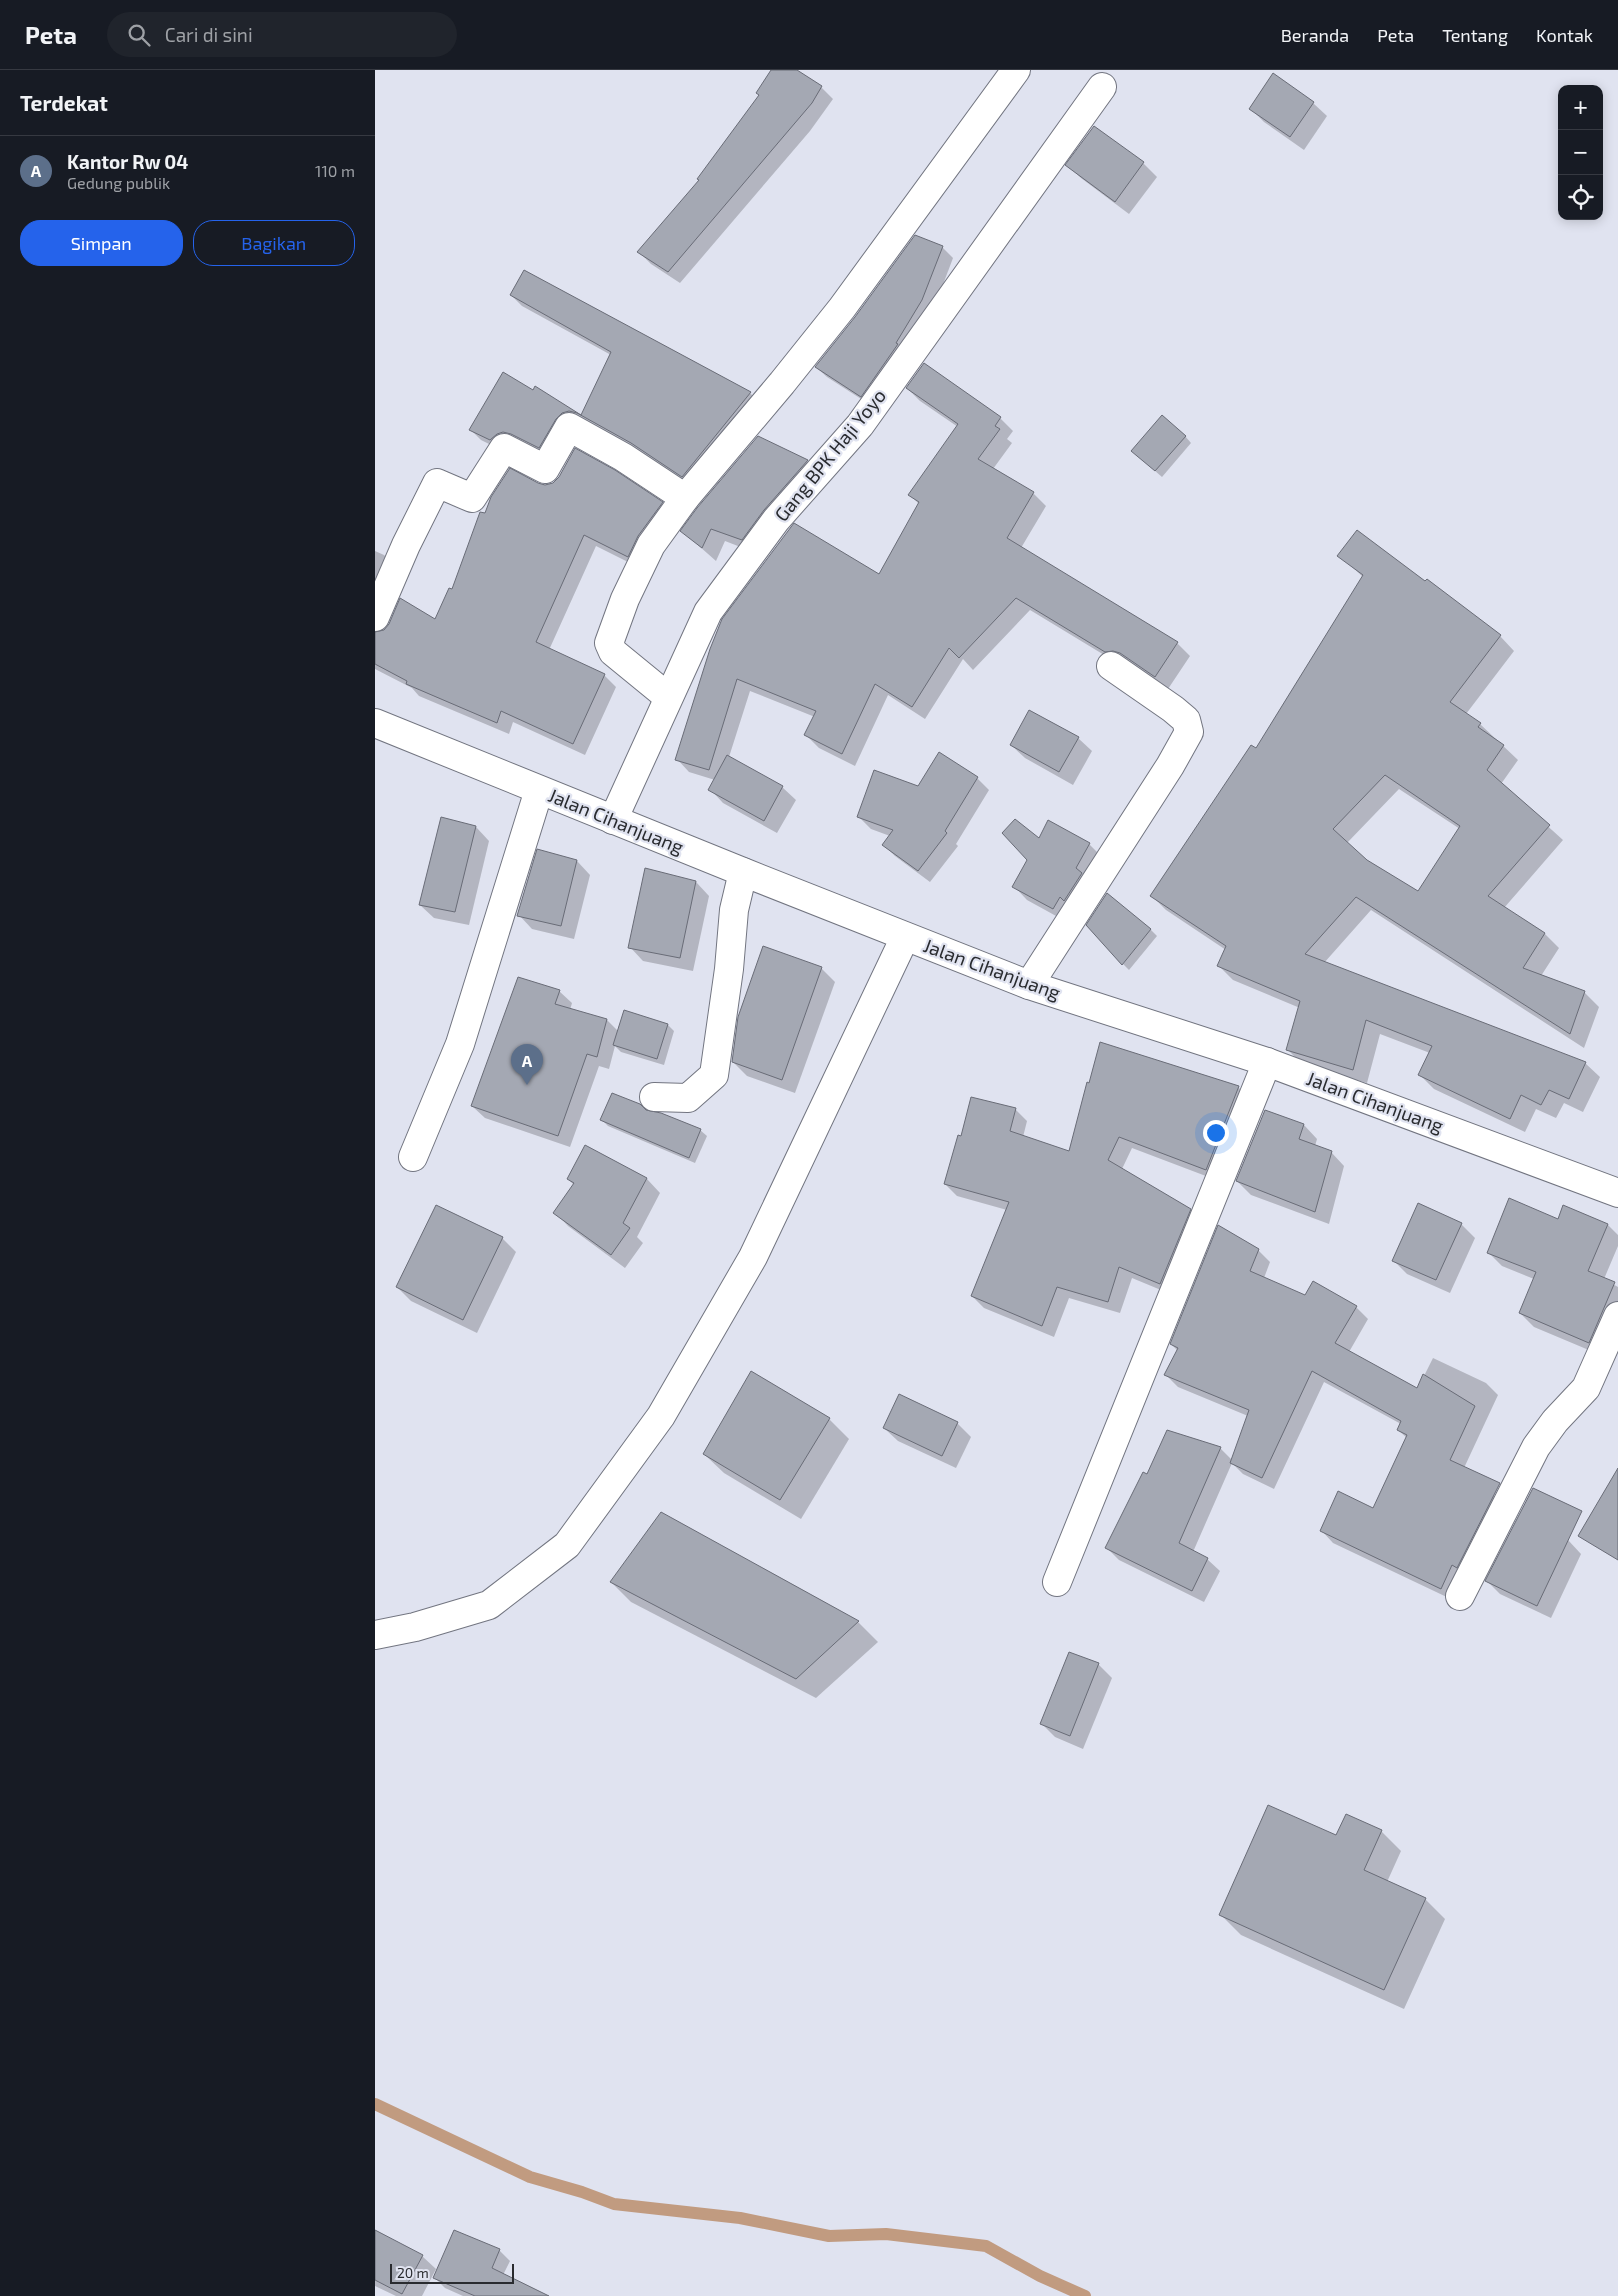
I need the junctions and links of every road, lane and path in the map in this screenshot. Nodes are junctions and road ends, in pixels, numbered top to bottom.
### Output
1 (1016, 70) edge
2 (1102, 87) dead end
3 (685, 498) junction
4 (375, 617) edge
5 (1111, 666) dead end
6 (668, 697) junction
7 (375, 723) edge
8 (539, 790) junction
9 (613, 820) junction
10 (743, 872) junction
11 (905, 937) junction
12 (1029, 985) junction
13 (1267, 1062) junction
14 (654, 1097) dead end
15 (413, 1157) dead end
16 (1618, 1193) edge
17 (1618, 1316) edge
18 (1057, 1582) dead end
19 (1460, 1596) dead end
20 (375, 1635) edge

1 - 3 street
2 - 6 street, Gang BPK Haji Yoyo
3 - 4 street
3 - 6 street
5 - 12 street
6 - 9 street, Gang BPK Haji Yoyo
7 - 8 street, Jalan Cihanjuang
8 - 9 street, Jalan Cihanjuang
8 - 15 street
9 - 10 street, Jalan Cihanjuang
10 - 11 street, Jalan Cihanjuang
10 - 14 street
11 - 12 street, Jalan Cihanjuang
11 - 20 street
12 - 13 street, Jalan Cihanjuang
13 - 16 street, Jalan Cihanjuang
13 - 18 street
17 - 19 street

